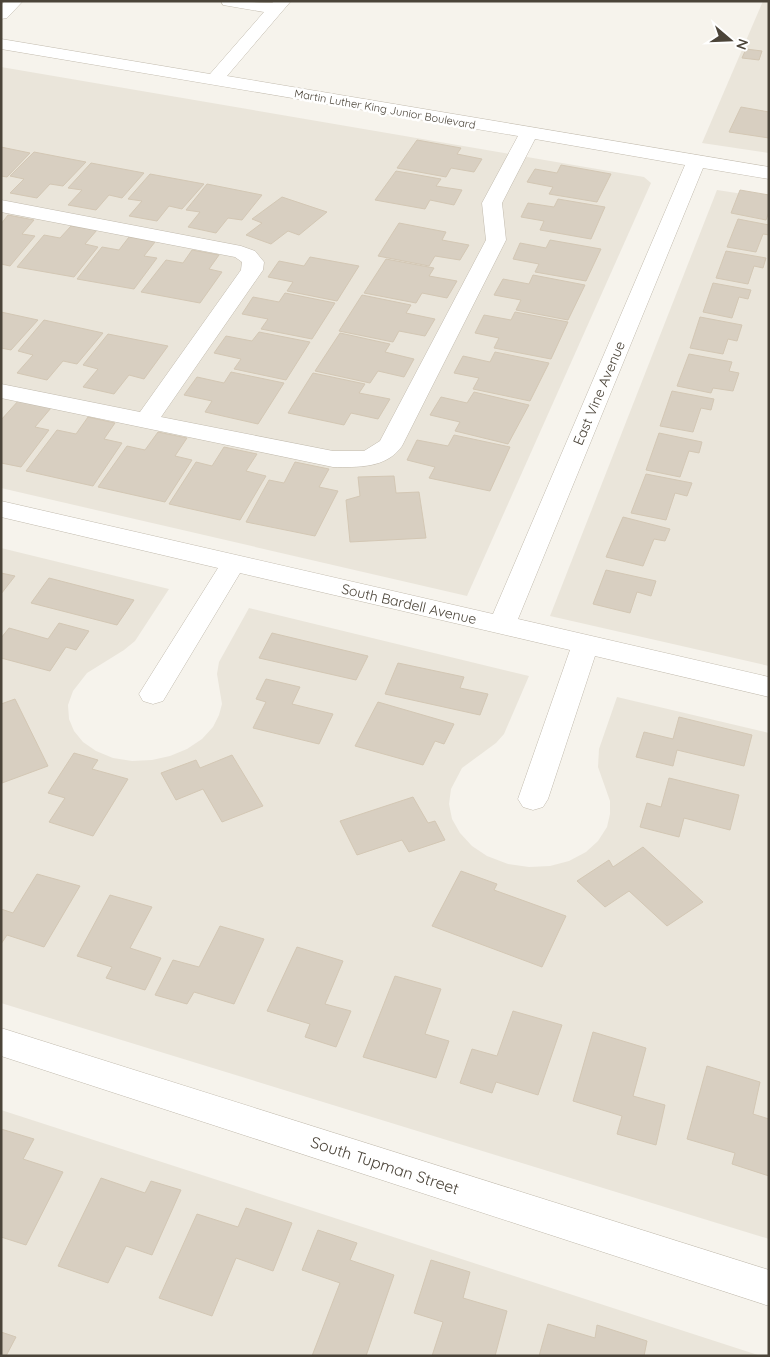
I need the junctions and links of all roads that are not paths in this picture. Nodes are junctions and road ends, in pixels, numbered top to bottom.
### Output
1 (15, 1) edge
2 (229, 1) edge
3 (280, 5) edge
4 (1, 14) edge
5 (1, 44) edge
6 (214, 80) junction
7 (529, 133) junction
8 (696, 161) junction
9 (769, 173) edge
10 (1, 206) edge
11 (1, 391) edge
12 (146, 421) junction
13 (1, 509) edge
14 (233, 564) junction
15 (502, 625) junction
16 (586, 644) junction
17 (769, 687) edge
18 (154, 694) dead end
19 (533, 800) dead end
20 (1, 1042) edge
21 (769, 1288) edge

1 - 4 street
2 - 3 street
3 - 6 street
5 - 6 street, Martin Luther King Junior Boulevard
6 - 7 street, Martin Luther King Junior Boulevard
7 - 8 street, Martin Luther King Junior Boulevard
7 - 12 street
8 - 9 street, Martin Luther King Junior Boulevard
8 - 15 street, East Vine Avenue
10 - 12 street
11 - 12 street
13 - 14 street, South Bardell Avenue
14 - 15 street, South Bardell Avenue
14 - 18 street
15 - 16 street, South Bardell Avenue
16 - 17 street, South Bardell Avenue
16 - 19 street
20 - 21 street, South Tupman Street

